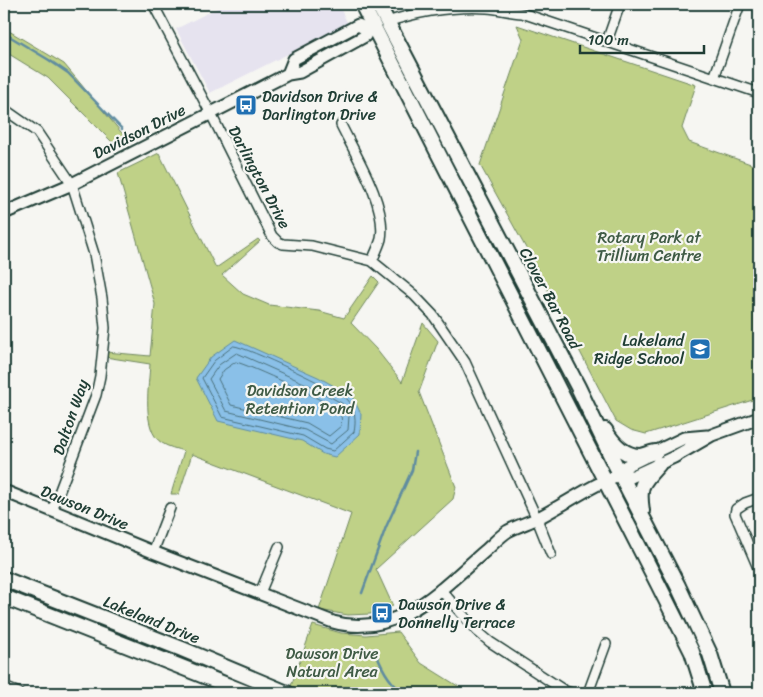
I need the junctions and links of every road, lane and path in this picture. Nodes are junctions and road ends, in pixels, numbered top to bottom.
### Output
1 (153, 4) edge
2 (362, 4) edge
3 (378, 4) edge
4 (620, 4) edge
5 (740, 4) edge
6 (473, 6) edge
7 (388, 22) junction
8 (370, 29) junction
9 (607, 41) junction
10 (714, 78) junction
11 (759, 92) edge
12 (4, 109) edge
13 (210, 112) junction
14 (342, 125) dead end
15 (72, 184) junction
16 (4, 213) edge
17 (372, 260) junction
18 (578, 387) junction
19 (759, 418) edge
20 (657, 458) junction
21 (622, 474) junction
22 (605, 482) junction
23 (4, 491) edge
24 (759, 498) edge
25 (170, 508) dead end
26 (52, 511) junction
27 (537, 519) junction
28 (643, 519) junction
29 (279, 547) dead end
30 (153, 552) junction
31 (551, 554) dead end
32 (759, 570) edge
33 (4, 580) edge
34 (440, 589) junction
35 (260, 593) junction
36 (4, 597) edge
37 (606, 644) dead end
38 (4, 687) edge
39 (19, 693) edge
40 (246, 693) edge
41 (287, 693) edge
42 (571, 693) edge
43 (588, 693) edge
44 (705, 693) edge
45 (722, 693) edge

1 - 13 street, Darlington Drive
2 - 8 main road
3 - 7 main road, Clover Bar Road
4 - 9 street
5 - 10 street
6 - 7 street
6 - 9 street
7 - 8 street
7 - 18 main road, Clover Bar Road
8 - 13 street, Davidson Drive
8 - 22 main road
9 - 10 street
10 - 11 street
12 - 15 street, Dalton Way
13 - 15 street, Davidson Drive
13 - 17 street, Darlington Drive
14 - 17 street
15 - 16 street, Davidson Drive
15 - 26 street, Dalton Way
17 - 27 street, Darlington Drive
18 - 20 main road
18 - 21 main road, Clover Bar Road
19 - 20 street
20 - 21 street, Dawson Drive
20 - 28 main road
21 - 22 street, Dawson Drive
21 - 28 main road, Clover Bar Road
22 - 27 street, Dawson Drive
22 - 44 main road
23 - 26 street, Dawson Drive
24 - 32 street
25 - 30 street
26 - 30 street, Dawson Drive
27 - 31 street
27 - 34 street, Dawson Drive
28 - 45 main road, Clover Bar Road
29 - 35 street
30 - 35 street, Dawson Drive
33 - 41 main road, Lakeland Drive
34 - 35 street, Dawson Drive
34 - 42 street
36 - 40 main road, Lakeland Drive
37 - 43 street
38 - 39 street

